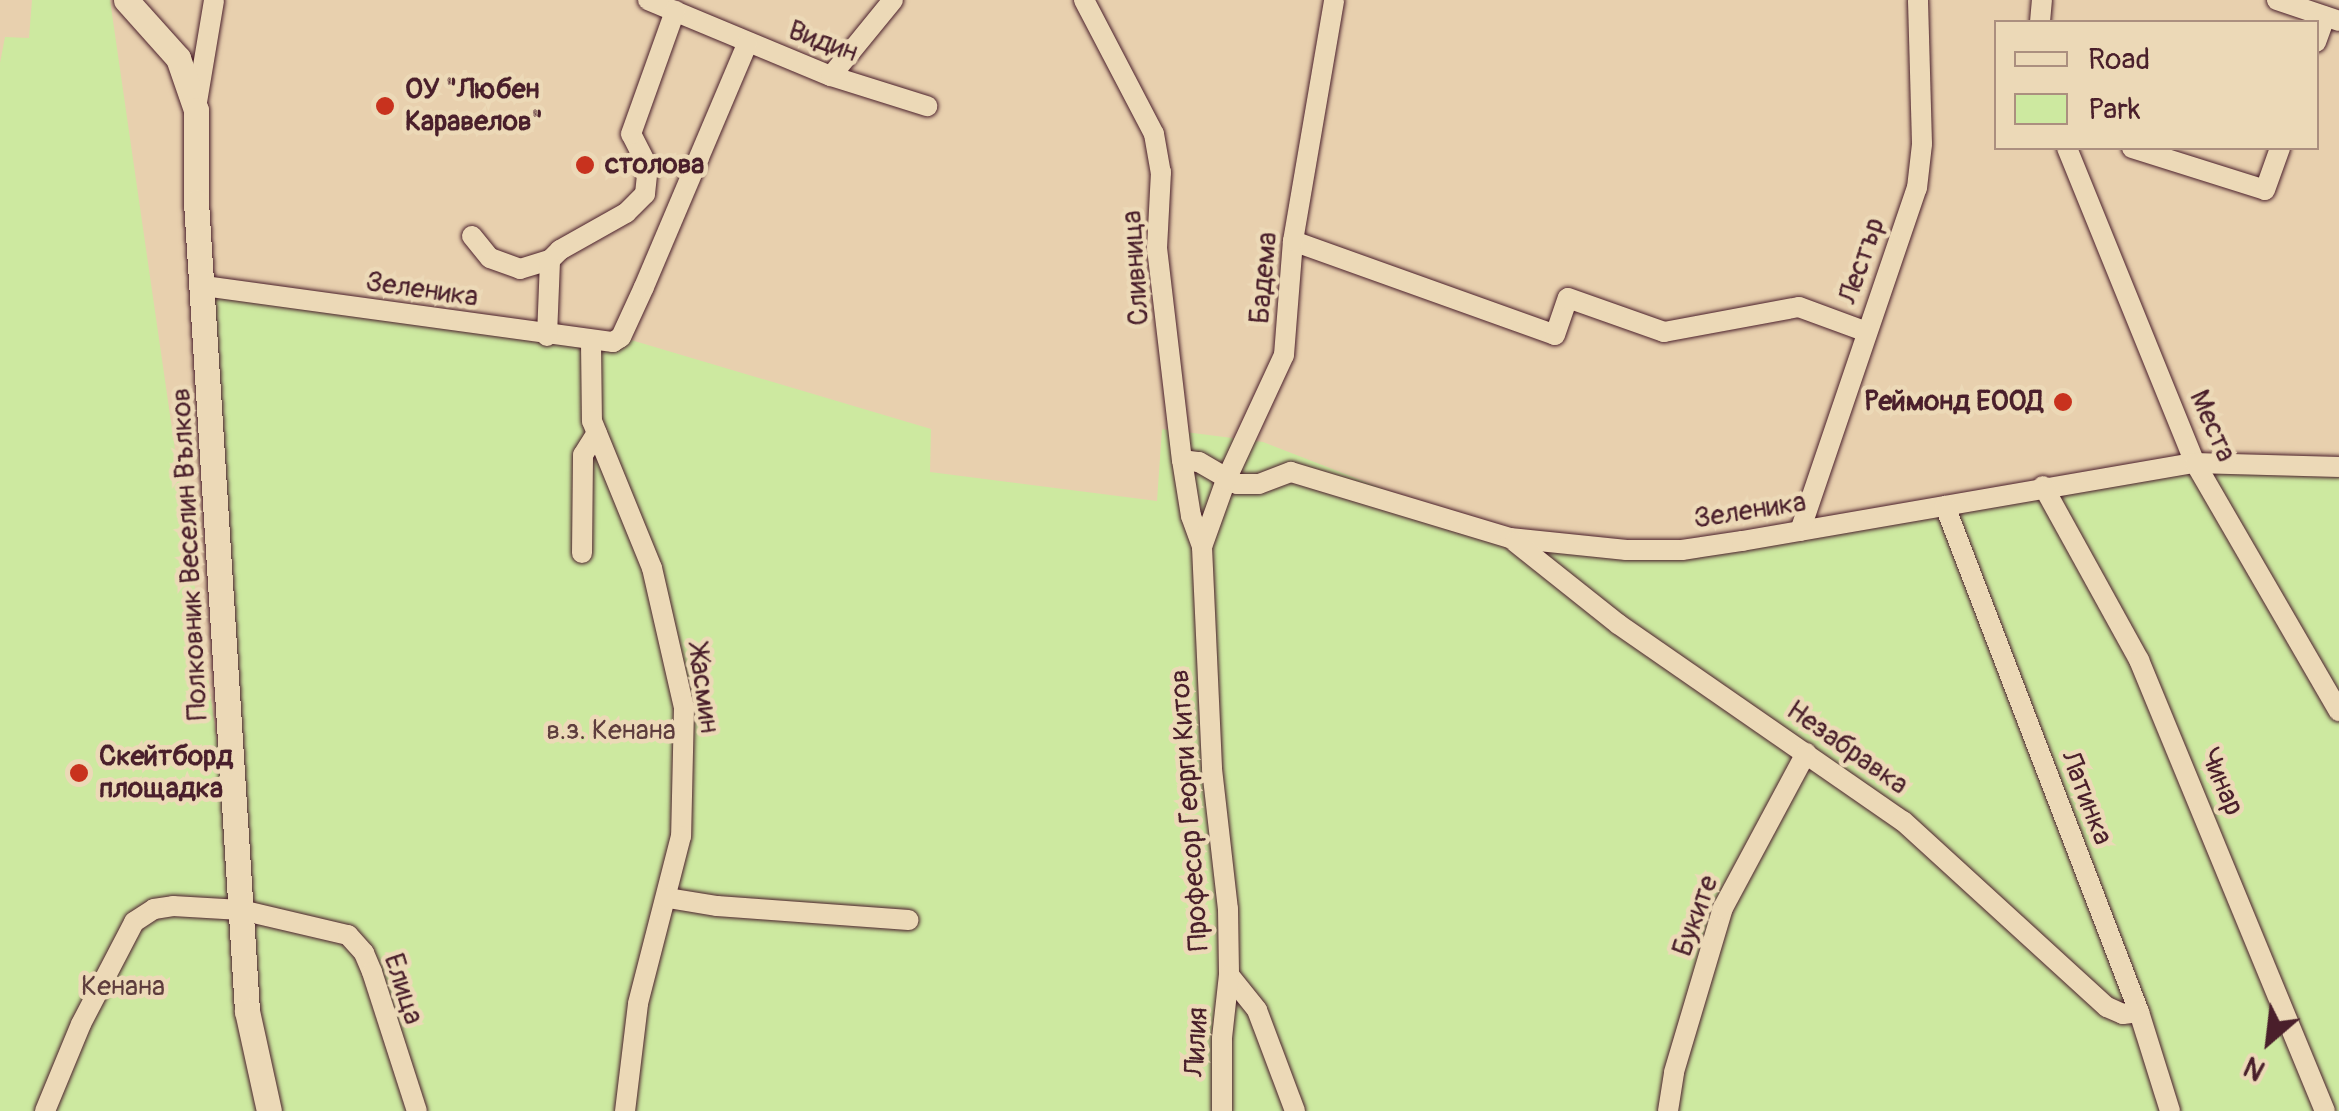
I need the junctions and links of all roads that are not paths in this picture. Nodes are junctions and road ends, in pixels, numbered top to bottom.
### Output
1 (126, 0) edge
2 (214, 0) edge
3 (648, 0) edge
4 (893, 0) edge
5 (1084, 0) edge
6 (1334, 0) edge
7 (1918, 0) edge
8 (2277, 0) edge
9 (690, 9) edge
10 (2332, 19) edge
11 (747, 44) junction
12 (831, 76) junction
13 (927, 106) dead end
14 (196, 110) junction
15 (2068, 150) edge
16 (2138, 150) edge
17 (2279, 150) edge
18 (472, 236) dead end
19 (1293, 241) junction
20 (550, 260) junction
21 (204, 286) junction
22 (1867, 332) junction
23 (547, 336) junction
24 (591, 342) junction
25 (597, 433) junction
26 (1182, 460) junction
27 (2195, 463) junction
28 (2339, 467) edge
29 (1226, 480) junction
30 (2042, 486) junction
31 (1945, 506) junction
32 (1800, 532) junction
33 (1510, 538) junction
34 (1202, 548) junction
35 (582, 553) dead end
36 (2339, 710) edge
37 (1806, 752) junction
38 (668, 898) junction
39 (241, 910) junction
40 (908, 920) dead end
41 (1229, 976) junction
42 (2138, 1012) junction
43 (45, 1111) edge
44 (269, 1111) edge
45 (417, 1111) edge
46 (625, 1111) edge
47 (1222, 1111) edge
48 (1295, 1111) edge
49 (1668, 1111) edge
50 (2170, 1111) edge
51 (2326, 1111) edge

1 - 14 main road, Полковник Веселин Вълков
2 - 14 street
3 - 9 street, Видин
4 - 12 street
5 - 26 street, Сливница
6 - 19 street, Бадема
7 - 22 street, Лестър
8 - 10 street
9 - 11 street, Видин
9 - 20 street
11 - 12 street, Видин
11 - 24 street, Зеленика
12 - 13 street, Видин
14 - 21 main road, Полковник Веселин Вълков
15 - 27 street, Места
16 - 17 street
18 - 20 street
19 - 22 street
19 - 29 street, Бадема
20 - 23 street
21 - 23 street, Зеленика
21 - 39 main road, Полковник Веселин Вълков
22 - 32 street, Лестър
23 - 24 street, Зеленика
24 - 25 street, Жасмин
25 - 35 street
25 - 38 street, Жасмин
26 - 29 street, Зеленика
26 - 34 street, Сливница
27 - 28 street, Зеленика
27 - 30 street, Зеленика
27 - 36 street, Места
29 - 33 street, Зеленика
29 - 34 street, Бадема
30 - 31 street, Зеленика
30 - 51 street, Чинар
31 - 32 street, Зеленика
31 - 42 street, Латинка
32 - 33 street, Зеленика
33 - 37 street, Незабравка
34 - 41 street, Професор Георги Китов
37 - 42 street, Незабравка
37 - 49 street, Буките
38 - 40 street
38 - 46 street, Жасмин
39 - 43 street, Елица
39 - 44 main road, Полковник Веселин Вълков
39 - 45 street, Елица
41 - 47 street, Лилия
41 - 48 street, Професор Георги Китов
42 - 50 street, Латинка

